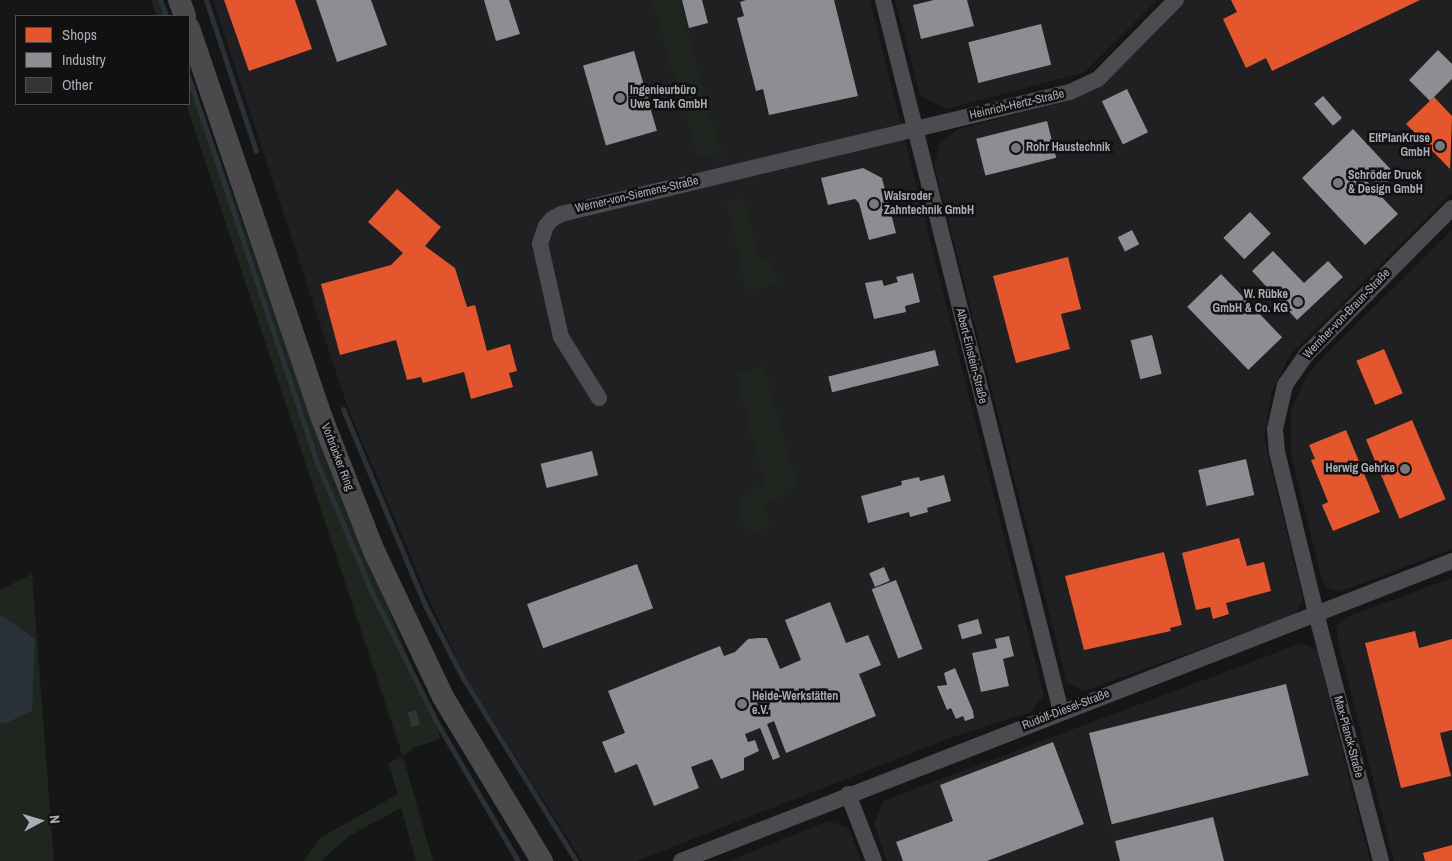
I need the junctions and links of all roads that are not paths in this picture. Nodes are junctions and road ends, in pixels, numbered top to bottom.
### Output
1 (179, 0) edge
2 (883, 0) edge
3 (1176, 0) edge
4 (185, 15) edge
5 (190, 31) edge
6 (914, 129) junction
7 (1452, 208) edge
8 (599, 398) dead end
9 (1452, 561) edge
10 (1316, 614) junction
11 (1060, 712) junction
12 (848, 794) junction
13 (542, 861) edge
14 (681, 861) edge
15 (874, 861) edge
16 (1381, 861) edge

1 - 4 main road
2 - 6 street, Albert-Einstein-Straße
3 - 6 street, Heinrich-Hertz-Straße
5 - 13 main road, Vorbrücker Ring
6 - 8 street, Werner-von-Siemens-Straße
6 - 11 street, Albert-Einstein-Straße
7 - 10 street, Wernher-von-Braun-Straße
9 - 10 street, Rudolf-Diesel-Straße
10 - 11 street, Rudolf-Diesel-Straße
10 - 16 street, Max-Planck-Straße
11 - 12 street, Rudolf-Diesel-Straße
12 - 14 street, Rudolf-Diesel-Straße
12 - 15 street

